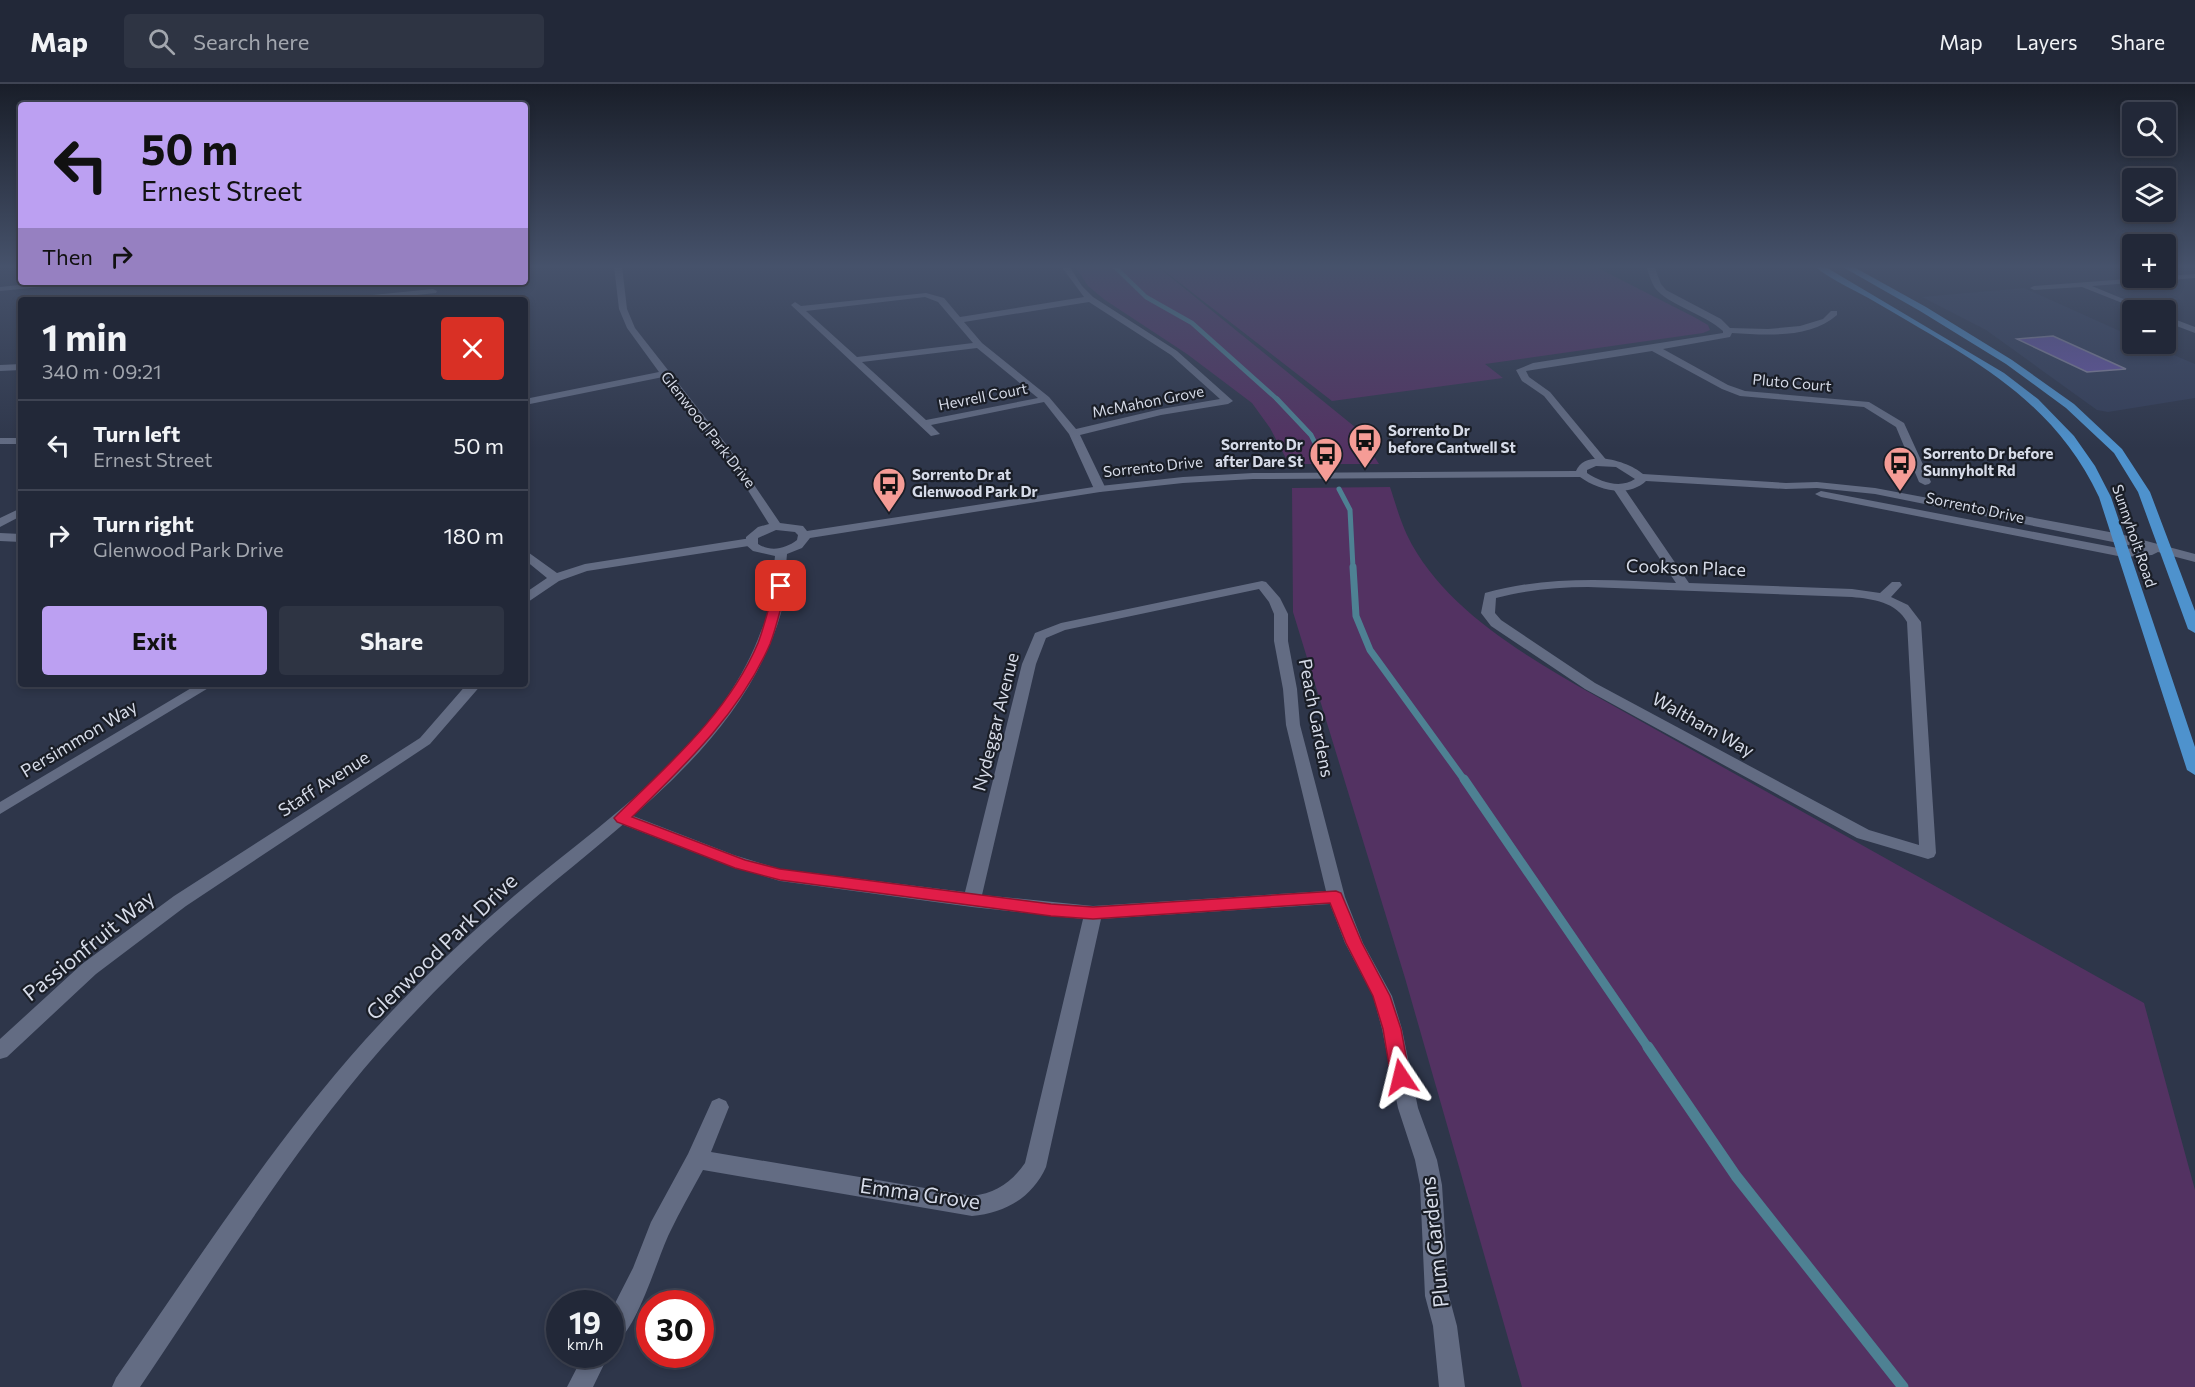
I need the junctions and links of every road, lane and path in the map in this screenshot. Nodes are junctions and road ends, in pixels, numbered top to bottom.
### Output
1 (630, 327) edge
2 (819, 327) edge
3 (964, 327) edge
4 (1133, 327) edge
5 (1724, 327) edge
6 (1805, 327) edge
7 (1921, 327) edge
8 (1952, 327) edge
9 (1728, 330) junction
10 (979, 345) junction
11 (1654, 348) junction
12 (856, 360) junction
13 (18, 367) edge
14 (0, 368) edge
15 (664, 374) junction
16 (1046, 399) junction
17 (528, 401) edge
18 (925, 423) junction
19 (1074, 433) junction
20 (936, 434) dead end
21 (0, 441) edge
22 (18, 441) edge
23 (1603, 462) junction
24 (1582, 474) junction
25 (1640, 477) junction
26 (1926, 482) dead end
27 (1786, 486) junction
28 (1618, 487) junction
29 (1100, 489) junction
30 (18, 513) edge
31 (0, 523) edge
32 (776, 526) junction
33 (804, 534) junction
34 (0, 537) edge
35 (18, 538) edge
36 (2120, 538) junction
37 (751, 542) junction
38 (2165, 550) junction
39 (781, 552) junction
40 (2123, 553) junction
41 (528, 556) edge
42 (2195, 558) edge
43 (555, 578) junction
44 (1262, 585) joint
45 (1896, 585) dead end
46 (1685, 586) junction
47 (1490, 596) joint
48 (528, 597) edge
49 (1882, 598) junction
50 (2195, 629) edge
51 (203, 687) edge
52 (472, 687) edge
53 (2195, 770) edge
54 (0, 809) edge
55 (622, 818) junction
56 (1928, 853) joint
57 (1336, 897) junction
58 (180, 901) joint
59 (972, 901) junction
60 (1093, 913) junction
61 (0, 1051) edge
62 (719, 1107) dead end
63 (697, 1159) junction
64 (624, 1312) edge
65 (590, 1368) edge
66 (125, 1387) edge
67 (580, 1387) edge
68 (1452, 1387) edge

1 - 15 street, Glenwood Park Drive
2 - 12 street
3 - 10 street
4 - 19 street, McMahon Grove
5 - 9 street
6 - 9 street
7 - 36 main road, Sunnyholt Road
8 - 38 main road, Sunnyholt Road
9 - 11 street
10 - 12 street
10 - 16 street
11 - 23 street
11 - 26 street, Pluto Court
12 - 18 street
13 - 14 street
15 - 17 street
15 - 32 street, Glenwood Park Drive
16 - 18 street, Hevrell Court
16 - 19 street
18 - 20 street
19 - 29 street
21 - 22 street
23 - 24 street
23 - 25 street
24 - 28 street
24 - 29 street, Sorrento Drive
25 - 27 street, Sorrento Drive
25 - 28 street
27 - 36 street, Sorrento Drive
27 - 40 street, Sorrento Drive
28 - 46 street
29 - 33 street, Sorrento Drive
30 - 31 street
32 - 33 street
32 - 37 street
33 - 39 street
34 - 35 street
36 - 38 street, Sorrento Drive
36 - 40 main road, Sunnyholt Road
37 - 39 street
37 - 43 street
38 - 40 street, Sorrento Drive
38 - 42 street, Sorrento Drive
38 - 50 main road, Sunnyholt Road
39 - 55 street, Glenwood Park Drive
40 - 53 main road, Sunnyholt Road
41 - 43 street
43 - 48 street
44 - 57 street, Peach Gardens
44 - 59 street, Nydeggar Avenue
45 - 49 street
46 - 47 street, Cookson Place
46 - 49 street, Cookson Place
47 - 56 street, Waltham Way
49 - 56 street, Cookson Place
51 - 54 street, Persimmon Way
52 - 58 street, Staff Avenue
55 - 59 street
55 - 66 street, Glenwood Park Drive
57 - 60 street
57 - 68 street, Plum Gardens
58 - 61 street, Passionfruit Way
59 - 60 street
60 - 63 street, Emma Grove
62 - 63 street
63 - 64 street
65 - 67 street

